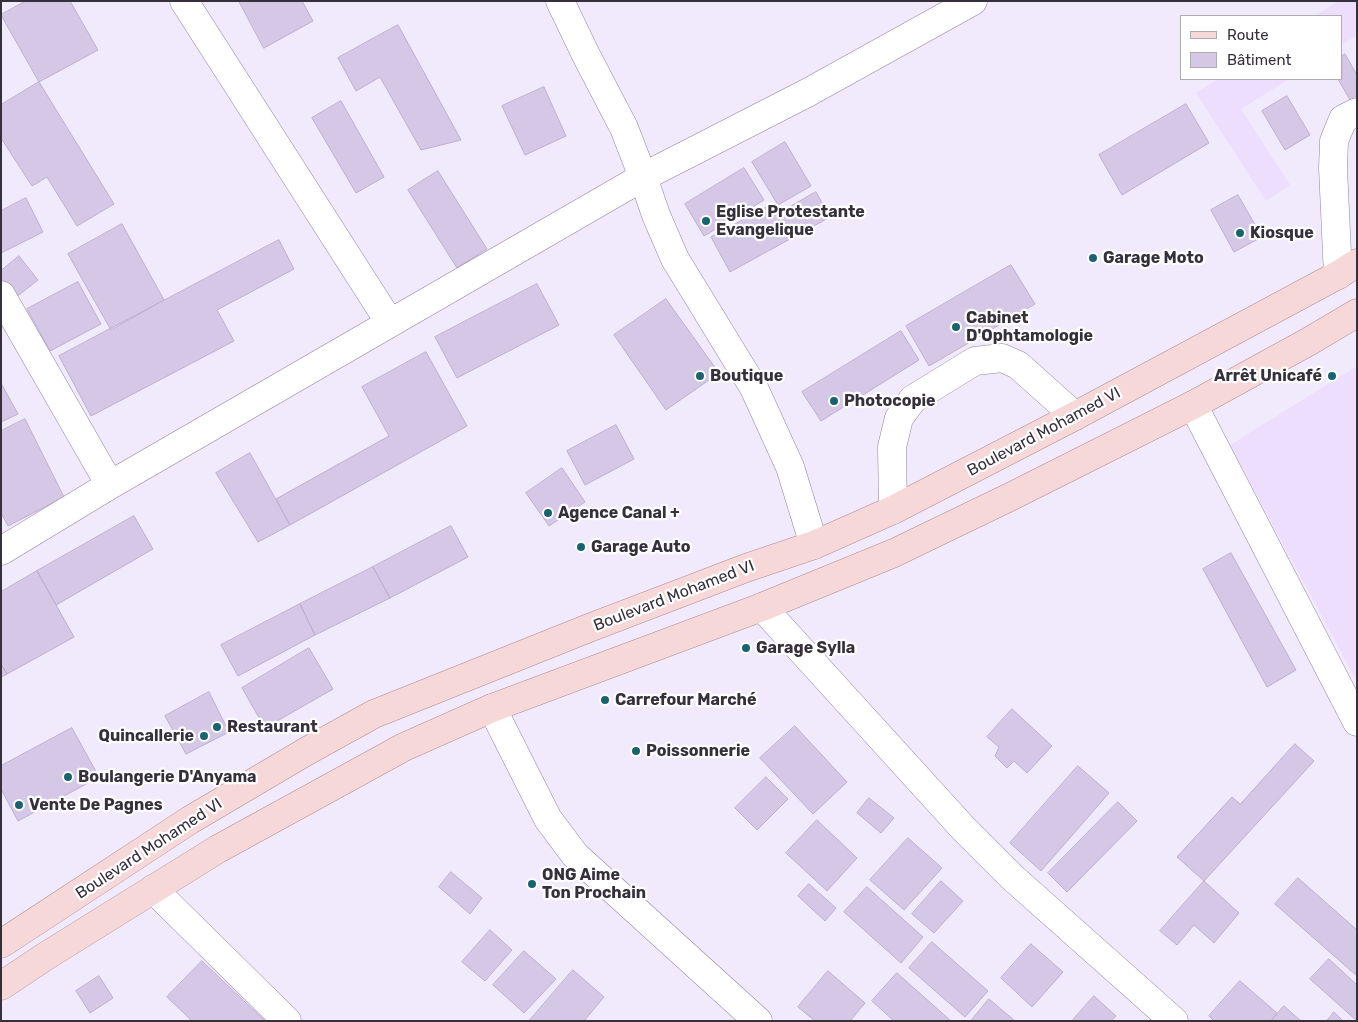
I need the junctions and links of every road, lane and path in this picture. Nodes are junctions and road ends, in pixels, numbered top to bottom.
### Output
1 (184, 1) edge
2 (560, 1) edge
3 (973, 1) edge
4 (1357, 112) edge
5 (644, 177) junction
6 (1347, 269) edge
7 (1, 296) edge
8 (1357, 313) edge
9 (390, 324) junction
10 (1193, 405) junction
11 (1075, 416) junction
12 (993, 459) junction
13 (110, 485) junction
14 (1012, 496) junction
15 (893, 510) junction
16 (814, 545) junction
17 (1, 552) edge
18 (762, 607) junction
19 (492, 708) junction
20 (1357, 722) edge
21 (153, 890) junction
22 (1, 944) edge
23 (1, 986) edge
24 (287, 1021) edge
25 (758, 1021) edge
26 (1174, 1021) edge

1 - 9 street
2 - 5 street
3 - 5 street
4 - 6 street
5 - 9 street
5 - 16 street
6 - 11 main road, Boulevard Mohamed VI
7 - 13 street
8 - 10 main road
9 - 13 street
10 - 14 main road
10 - 20 street
11 - 12 main road, Boulevard Mohamed VI
11 - 15 street
12 - 14 main road
12 - 15 main road, Boulevard Mohamed VI
13 - 17 street
14 - 18 main road
15 - 16 main road, Boulevard Mohamed VI
16 - 22 main road, Boulevard Mohamed VI
18 - 19 main road
18 - 26 street
19 - 21 main road
19 - 25 street
21 - 23 main road
21 - 24 street

